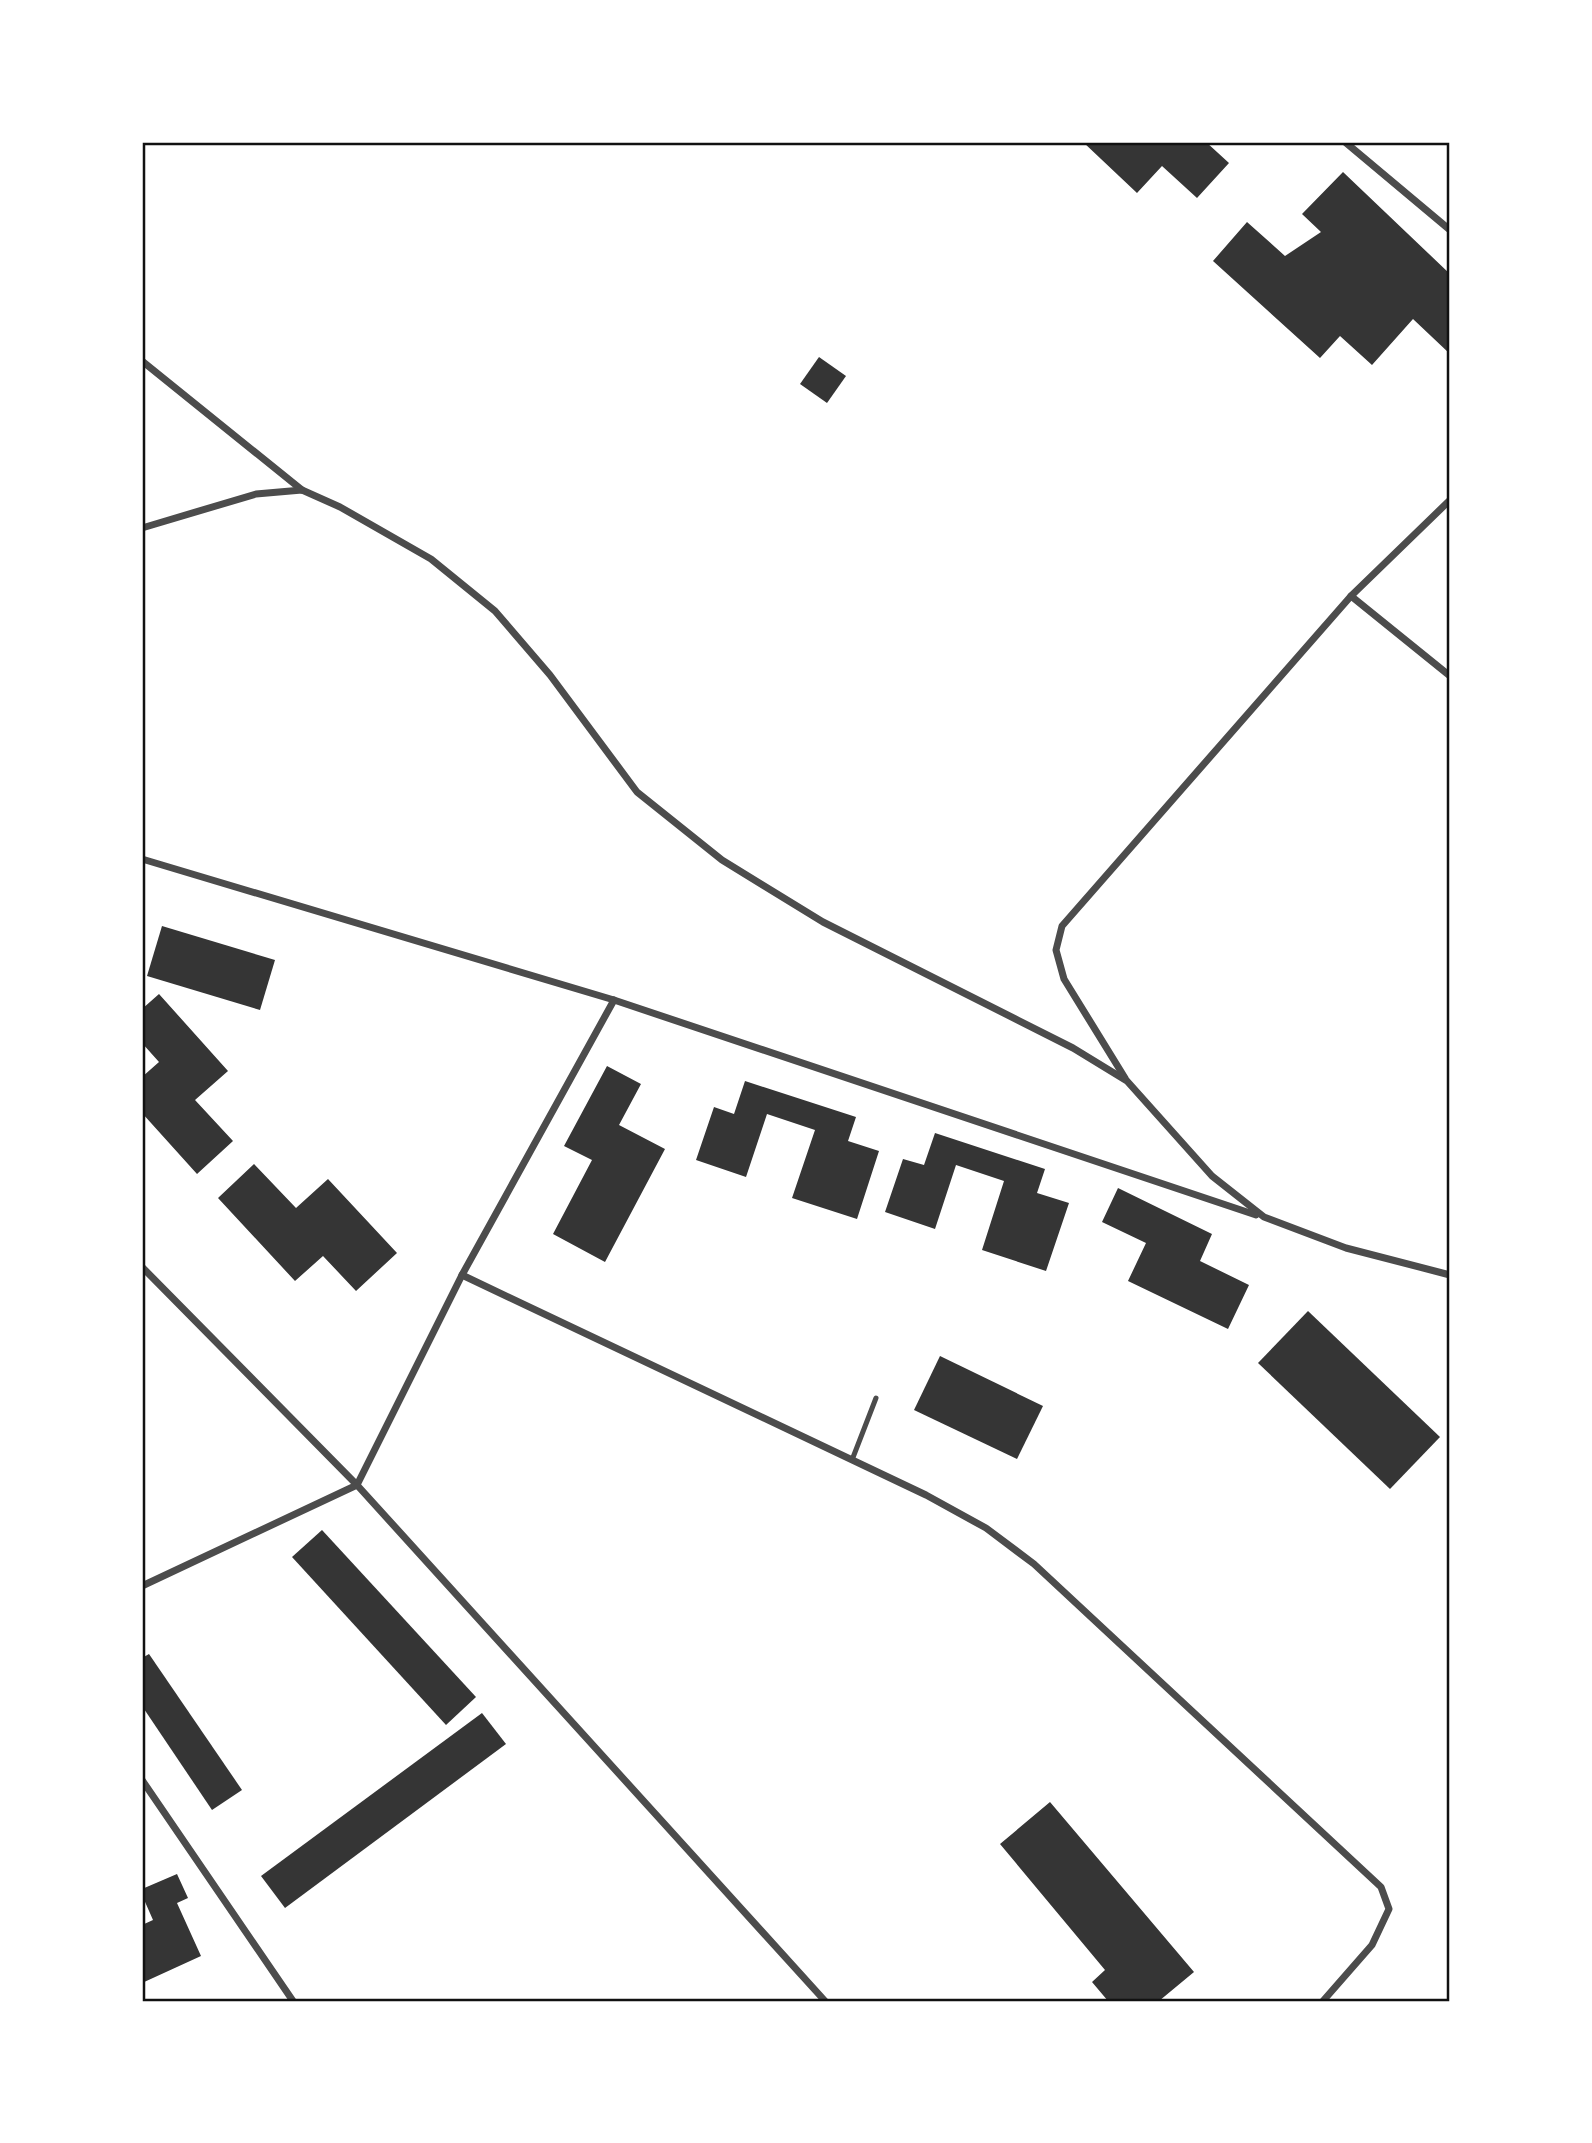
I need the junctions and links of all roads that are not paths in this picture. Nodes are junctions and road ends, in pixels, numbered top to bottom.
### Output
1 (1345, 142) edge
2 (1450, 230) edge
3 (142, 361) edge
4 (302, 490) junction
5 (1450, 500) edge
6 (142, 528) edge
7 (1351, 596) junction
8 (1450, 676) edge
9 (142, 859) edge
10 (614, 1000) junction
11 (1127, 1081) junction
12 (1264, 1217) junction
13 (142, 1267) edge
14 (462, 1275) junction
15 (1450, 1275) edge
16 (876, 1398) dead end
17 (852, 1460) junction
18 (357, 1485) junction
19 (142, 1586) edge
20 (142, 1780) edge
21 (290, 2000) edge
22 (825, 2001) edge
23 (1323, 2001) edge

1 - 2 street
3 - 4 street
4 - 6 street
4 - 11 street
5 - 7 street
7 - 8 street
7 - 11 street
9 - 10 street
10 - 12 street
10 - 14 street
11 - 12 street
12 - 15 street
13 - 18 street
14 - 17 street
14 - 18 street
16 - 17 lane
17 - 23 street
18 - 19 street
18 - 22 street
20 - 21 street

